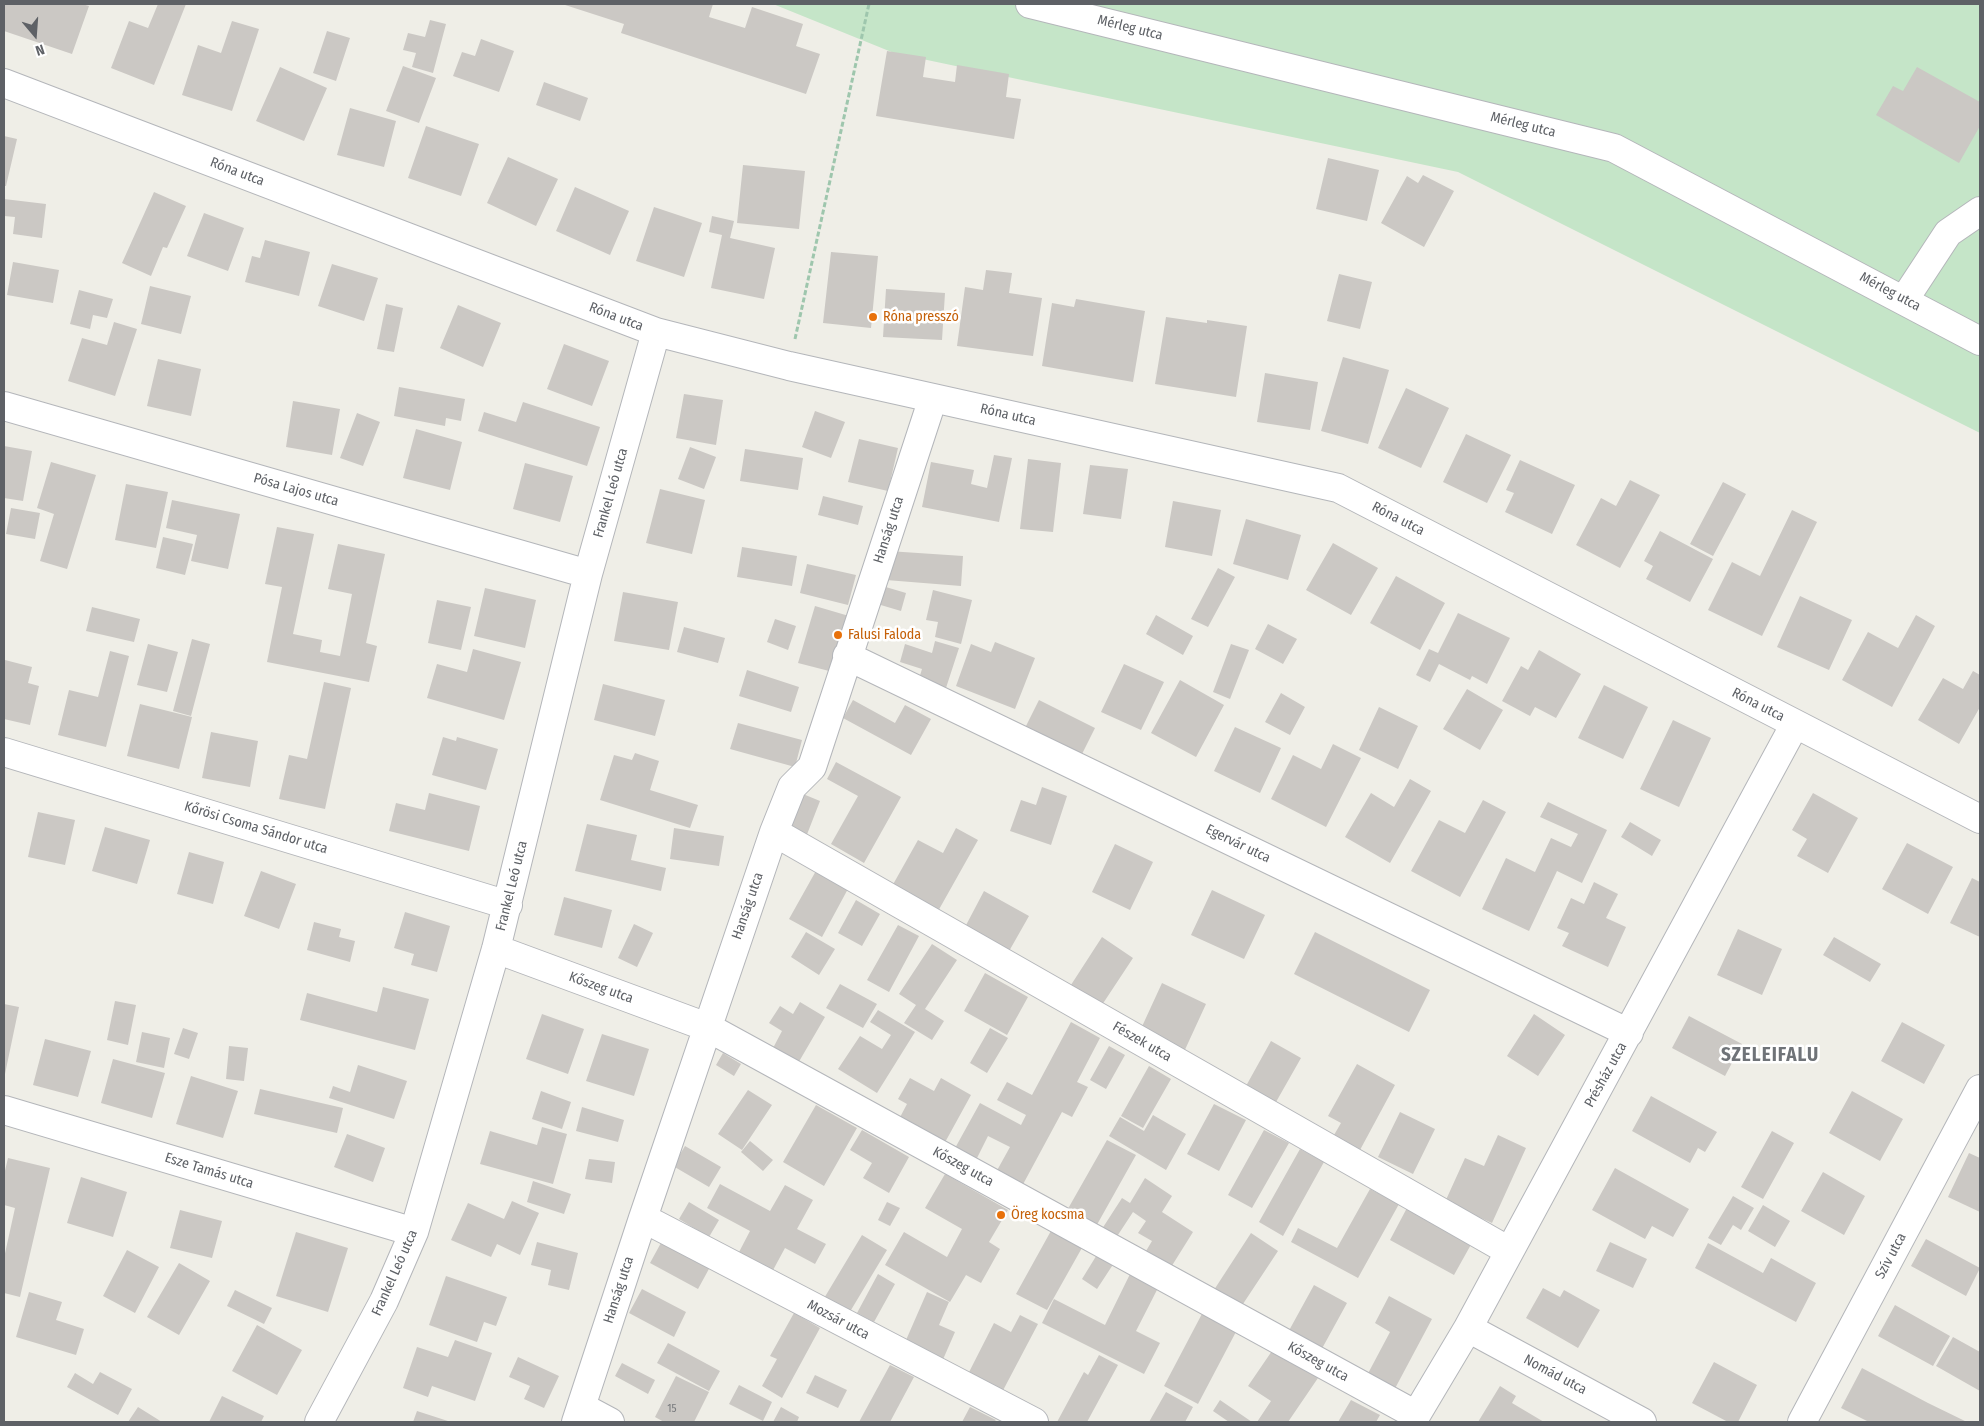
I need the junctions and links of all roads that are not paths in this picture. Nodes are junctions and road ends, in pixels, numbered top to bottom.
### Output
1 (1030, 4) edge
2 (4, 83) edge
3 (1980, 211) edge
4 (1904, 300) junction
5 (656, 332) junction
6 (1980, 342) edge
7 (933, 398) junction
8 (4, 406) edge
9 (588, 574) junction
10 (847, 656) junction
11 (1795, 724) junction
12 (4, 752) edge
13 (1980, 819) edge
14 (774, 832) junction
15 (508, 904) junction
16 (496, 949) junction
17 (707, 1027) junction
18 (1629, 1033) junction
19 (1980, 1089) edge
20 (4, 1110) edge
21 (643, 1218) junction
22 (414, 1232) junction
23 (1509, 1251) junction
24 (1468, 1328) junction
25 (579, 1414) edge
26 (1414, 1419) edge
27 (319, 1422) edge
28 (610, 1422) edge
29 (1034, 1422) edge
30 (1642, 1422) edge
31 (1802, 1422) edge

1 - 4 street, Mérleg utca
2 - 5 street, Róna utca
3 - 4 street
4 - 6 street, Mérleg utca
5 - 7 street, Róna utca
5 - 9 street, Frankel Leó utca
7 - 10 street, Hanság utca
7 - 11 street, Róna utca
8 - 9 street, Pósa Lajos utca
9 - 15 street, Frankel Leó utca
10 - 14 street, Hanság utca
10 - 18 street, Egervár utca
11 - 13 street, Róna utca
11 - 18 street, Présház utca
12 - 15 street, Kőrösi Csoma Sándor utca
14 - 17 street, Hanság utca
14 - 23 street, Fészek utca
15 - 16 street, Frankel Leó utca
16 - 17 street, Kőszeg utca
16 - 22 street, Frankel Leó utca
17 - 21 street, Hanság utca
17 - 26 street, Kőszeg utca
18 - 23 street, Présház utca
19 - 31 street, Szív utca
20 - 22 street, Esze Tamás utca
21 - 25 street, Hanság utca
21 - 29 street, Mozsár utca
22 - 27 street, Frankel Leó utca
23 - 24 street, Présház utca
24 - 26 street, Présház utca
24 - 30 street, Nomád utca
25 - 28 street

